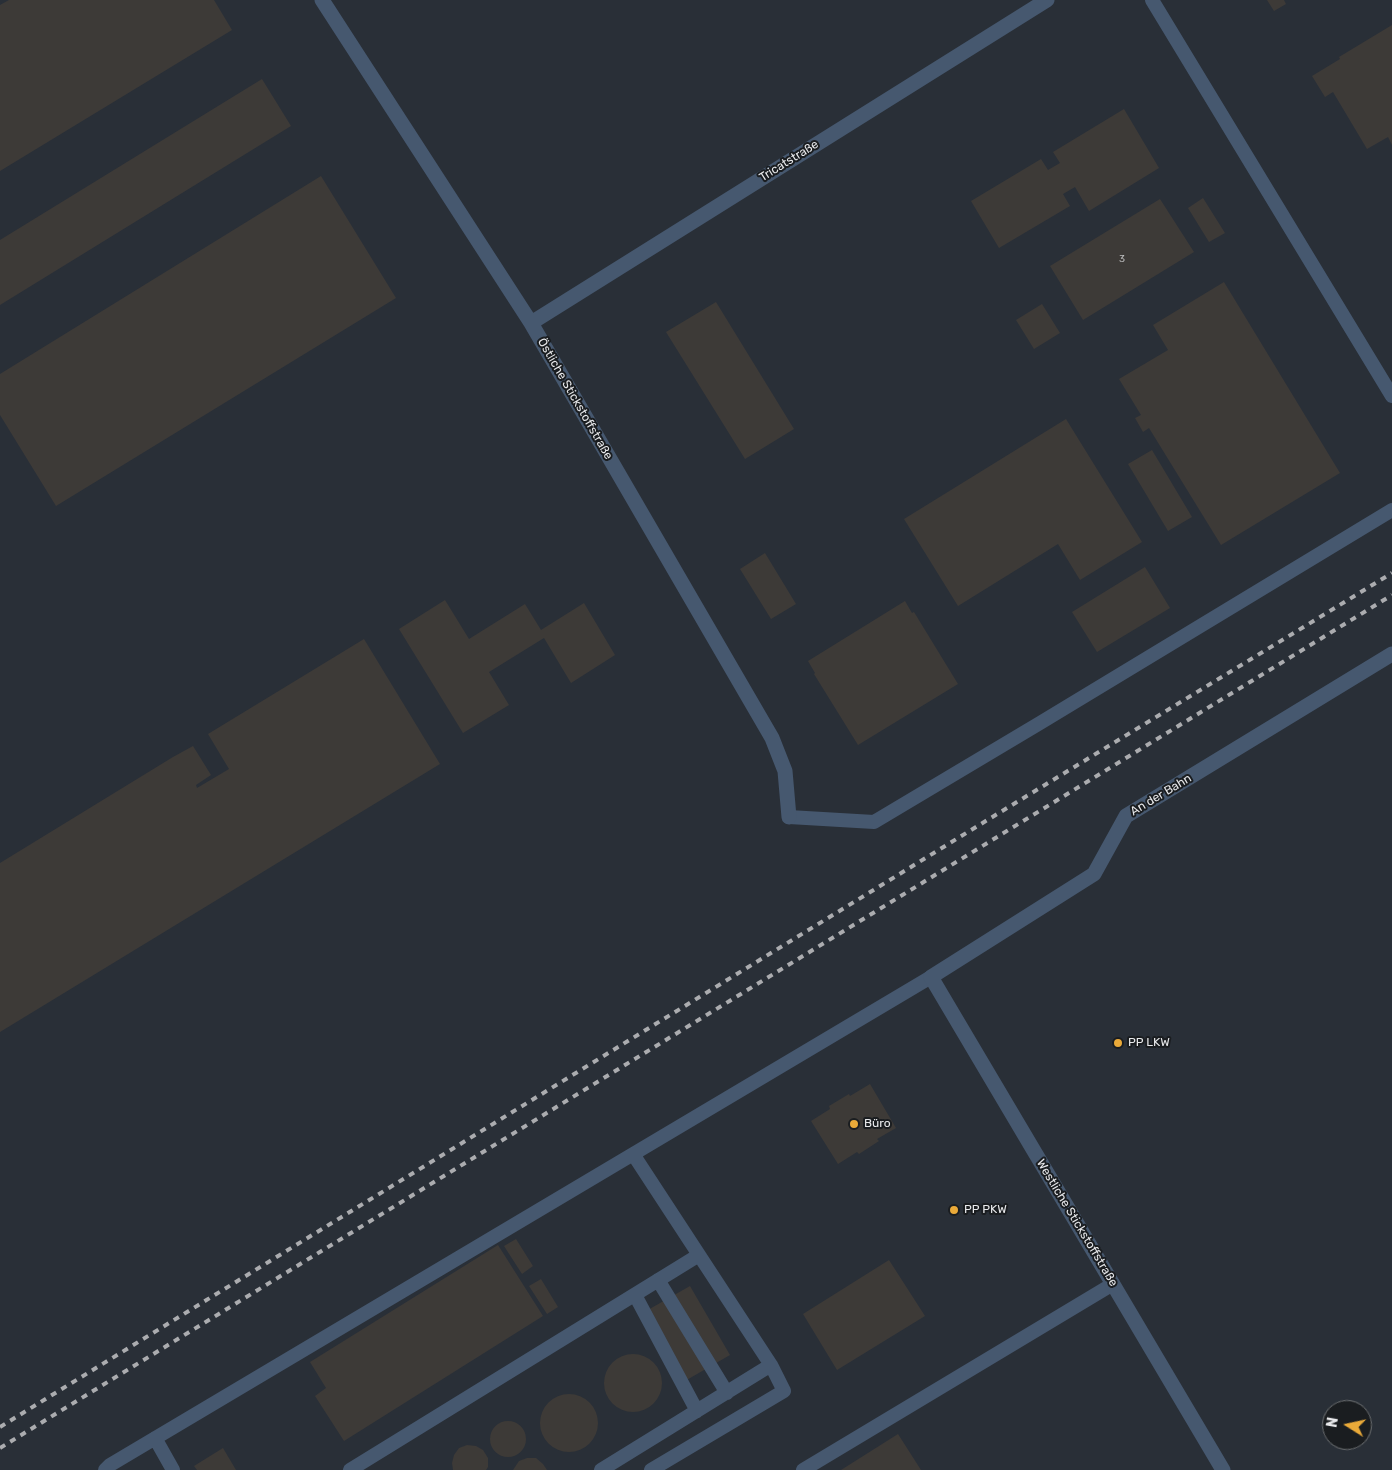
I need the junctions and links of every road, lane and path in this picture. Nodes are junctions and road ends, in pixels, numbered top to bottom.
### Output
1 (322, 0) edge
2 (1047, 0) edge
3 (1152, 0) edge
4 (531, 323) junction
5 (1392, 396) edge
6 (1392, 510) edge
7 (1392, 654) edge
8 (789, 817) joint
9 (931, 977) junction
10 (633, 1154) junction
11 (699, 1255) junction
12 (658, 1280) junction
13 (1113, 1284) junction
14 (634, 1295) junction
15 (771, 1365) junction
16 (726, 1393) junction
17 (697, 1411) junction
18 (155, 1438) junction
19 (105, 1470) edge
20 (173, 1470) edge
21 (350, 1470) edge
22 (601, 1470) edge
23 (651, 1470) edge
24 (803, 1470) edge
25 (1223, 1470) edge

1 - 4 street, Östliche Stickstoffstraße
2 - 4 street, Tricatstraße
3 - 5 lane
4 - 8 street, Östliche Stickstoffstraße
6 - 8 lane
7 - 9 street, An der Bahn
9 - 10 lane
9 - 13 street, Westliche Stickstoffstraße
10 - 11 lane
10 - 18 lane
11 - 12 lane
11 - 15 lane
12 - 14 lane
12 - 16 lane
13 - 24 lane
13 - 25 street, Westliche Stickstoffstraße
14 - 17 lane
14 - 21 lane
15 - 16 lane
15 - 23 lane
16 - 17 lane
17 - 22 lane
18 - 19 lane
18 - 20 lane

